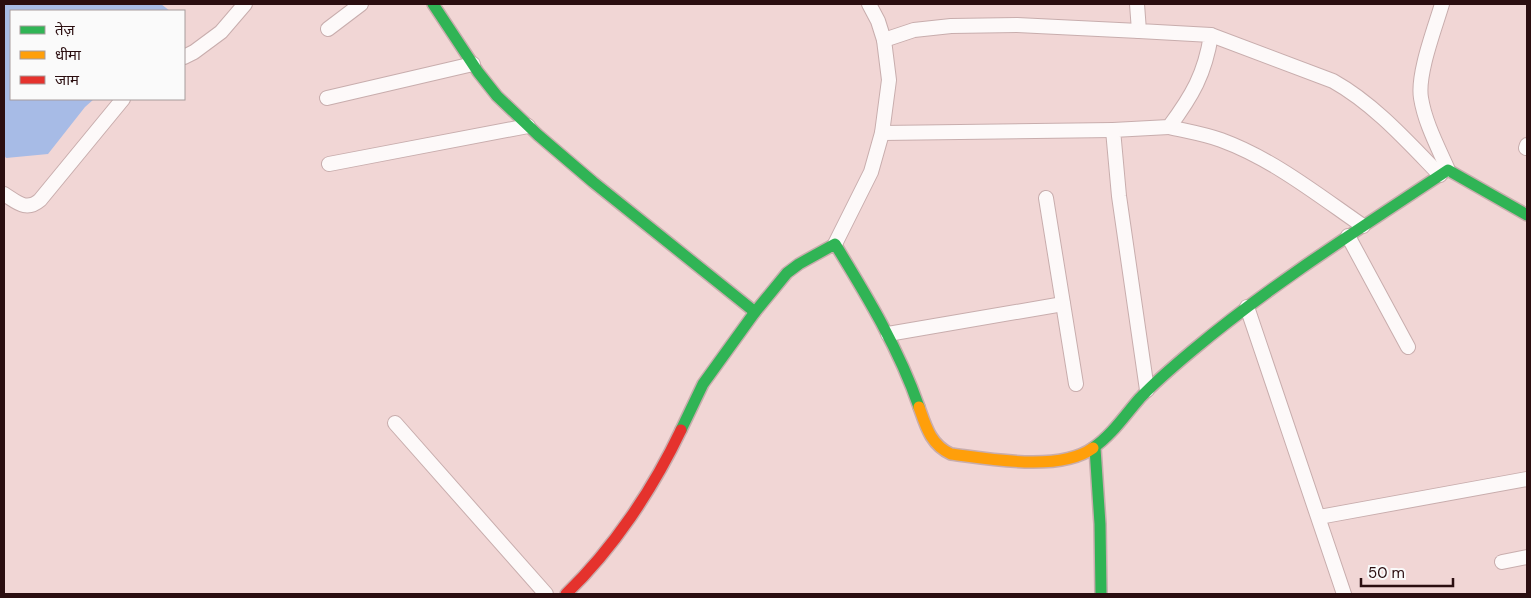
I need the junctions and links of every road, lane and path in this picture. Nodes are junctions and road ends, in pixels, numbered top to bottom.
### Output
1 (245, 4) edge
2 (361, 4) edge
3 (433, 4) edge
4 (868, 4) edge
5 (1137, 4) edge
6 (1442, 4) edge
7 (328, 29) dead end
8 (1139, 31) junction
9 (1211, 34) junction
10 (884, 40) junction
11 (185, 56) edge
12 (473, 64) junction
13 (327, 98) dead end
14 (123, 100) edge
15 (528, 126) junction
16 (1169, 127) junction
17 (1113, 130) junction
18 (882, 133) junction
19 (329, 164) dead end
20 (1444, 173) junction
21 (4, 194) edge
22 (1046, 198) dead end
23 (1527, 215) edge
24 (1363, 226) junction
25 (1348, 236) junction
26 (835, 244) junction
27 (1063, 304) junction
28 (1247, 306) junction
29 (755, 312) junction
30 (888, 334) junction
31 (1408, 347) dead end
32 (1076, 384) dead end
33 (1147, 390) junction
34 (394, 423) dead end
35 (1095, 448) junction
36 (1527, 480) edge
37 (1319, 517) junction
38 (1527, 556) edge
39 (1502, 562) dead end
40 (546, 594) edge
41 (566, 594) edge
42 (1101, 594) edge
43 (1344, 594) edge

1 - 11 street
2 - 7 street
3 - 12 street
4 - 10 street
5 - 8 street
6 - 20 street
8 - 9 street
8 - 10 street
9 - 16 street
9 - 20 street
10 - 18 street
12 - 13 street
12 - 15 street
14 - 21 street
15 - 19 street
15 - 29 street
16 - 17 street
16 - 24 street
17 - 18 street
17 - 33 street
18 - 26 street
20 - 23 street
20 - 24 street
22 - 27 street
24 - 25 street
25 - 28 street
25 - 31 street
26 - 29 street
26 - 30 street
27 - 30 street
27 - 32 street
28 - 33 street
28 - 37 street
29 - 41 street
30 - 35 street
33 - 35 street
34 - 40 street
35 - 42 street
36 - 37 street
37 - 43 street
38 - 39 street

